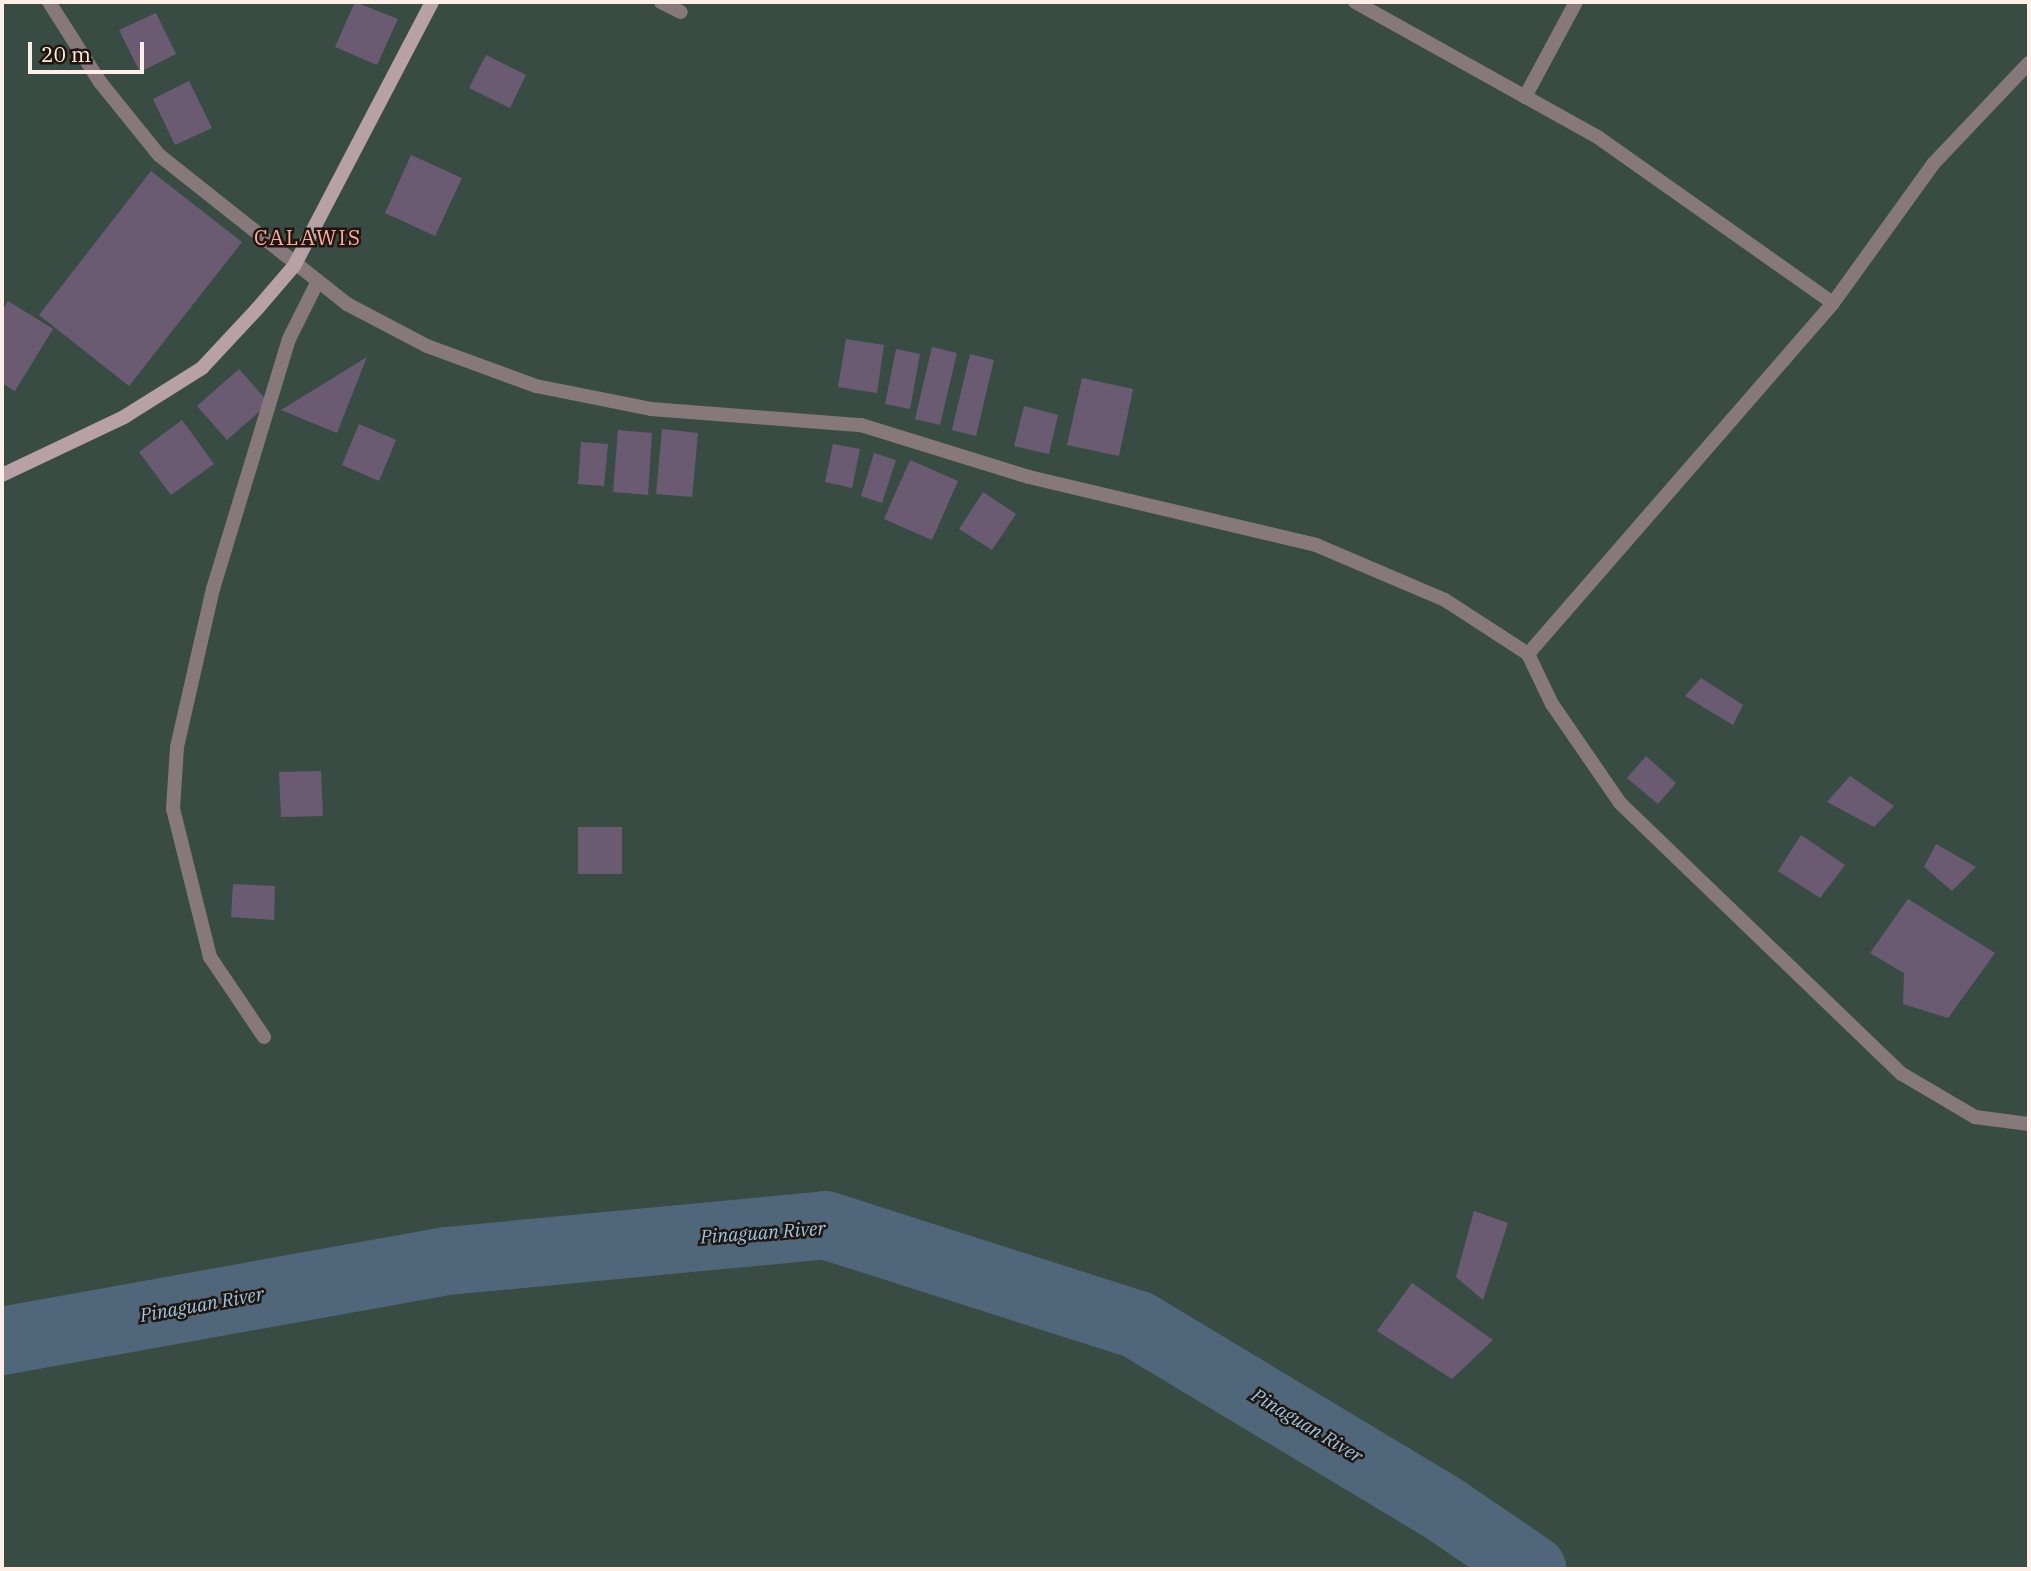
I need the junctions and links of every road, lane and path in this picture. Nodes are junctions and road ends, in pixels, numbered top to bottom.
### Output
1 (48, 2) edge
2 (432, 2) edge
3 (662, 2) edge
4 (1355, 2) edge
5 (1576, 2) edge
6 (681, 12) dead end
7 (2029, 63) edge
8 (1525, 97) junction
9 (294, 266) junction
10 (317, 283) junction
11 (1833, 303) junction
12 (2, 475) edge
13 (1528, 654) junction
14 (264, 1037) dead end
15 (2029, 1124) edge

1 - 9 street
2 - 9 street
3 - 6 street
4 - 8 street
5 - 8 street
7 - 11 street
8 - 11 street
9 - 10 street
9 - 12 street
10 - 13 street
10 - 14 street
11 - 13 street
13 - 15 street

